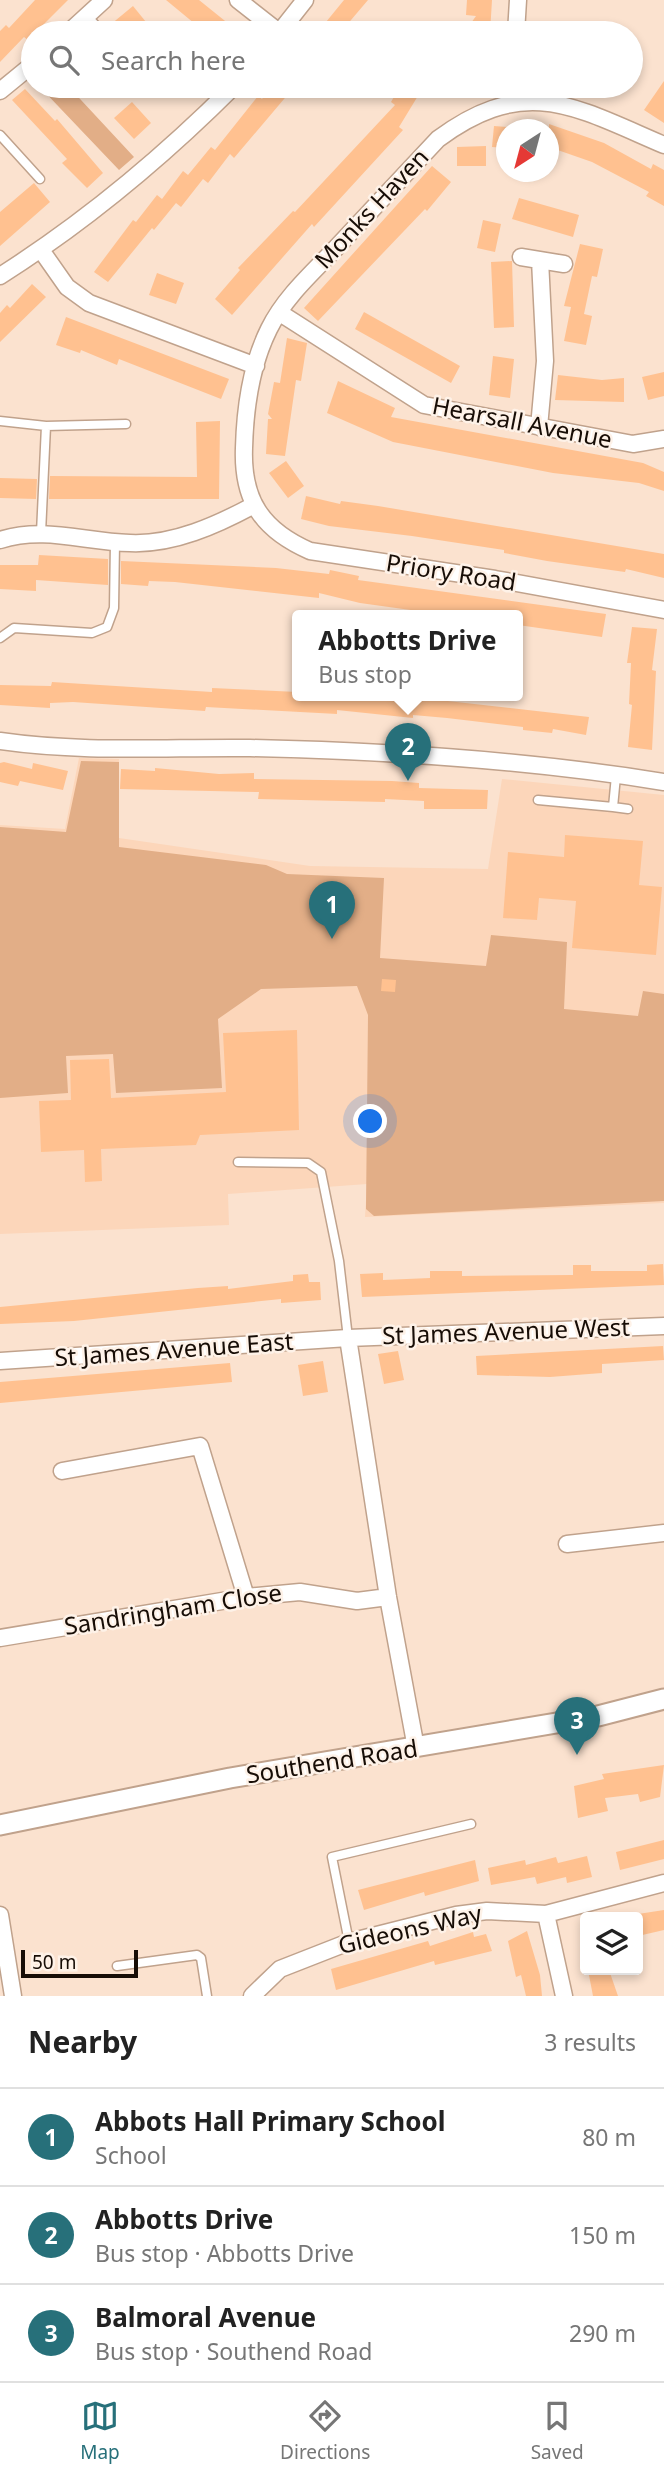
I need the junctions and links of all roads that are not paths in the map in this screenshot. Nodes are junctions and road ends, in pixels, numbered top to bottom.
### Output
1 (104, 0) edge
2 (238, 0) edge
3 (305, 0) edge
4 (518, 0) edge
5 (87, 16) junction
6 (81, 21) edge
7 (92, 21) edge
8 (264, 21) edge
9 (288, 21) edge
10 (517, 21) edge
11 (21, 74) edge
12 (0, 91) edge
13 (222, 98) edge
14 (511, 98) edge
15 (511, 103) junction
16 (0, 135) edge
17 (664, 145) edge
18 (40, 179) dead end
19 (41, 250) junction
20 (521, 257) dead end
21 (540, 260) junction
22 (564, 264) dead end
23 (0, 276) edge
24 (280, 313) junction
25 (256, 366) junction
26 (0, 421) edge
27 (126, 424) dead end
28 (46, 426) junction
29 (539, 426) junction
30 (664, 439) edge
31 (254, 505) junction
32 (41, 533) junction
33 (0, 540) edge
34 (115, 542) junction
35 (664, 610) edge
36 (0, 638) edge
37 (0, 741) edge
38 (616, 776) junction
39 (664, 782) edge
40 (538, 800) dead end
41 (613, 807) junction
42 (628, 808) dead end
43 (238, 1162) dead end
44 (664, 1326) edge
45 (348, 1338) junction
46 (0, 1361) edge
47 (62, 1471) dead end
48 (664, 1533) edge
49 (567, 1544) dead end
50 (246, 1597) junction
51 (388, 1597) junction
52 (0, 1638) edge
53 (664, 1699) edge
54 (416, 1748) junction
55 (471, 1824) dead end
56 (0, 1825) edge
57 (664, 1883) edge
58 (546, 1914) junction
59 (0, 1915) edge
60 (349, 1942) junction
61 (117, 1966) dead end
62 (13, 1996) edge
63 (207, 1996) edge
64 (252, 1996) edge
65 (564, 1996) edge

1 - 5 street
2 - 8 street
3 - 9 street
4 - 10 street
5 - 6 street
5 - 7 lane
11 - 12 street
13 - 19 street
14 - 15 street
15 - 17 street, Monks Haven
15 - 24 street, Monks Haven
16 - 18 lane
19 - 23 street
19 - 25 street
20 - 21 street
21 - 22 street
21 - 29 street
24 - 25 street, Monks Haven
24 - 29 street, Hearsall Avenue
25 - 31 street, Monks Haven
26 - 28 lane
27 - 28 lane
28 - 32 lane
29 - 30 street, Hearsall Avenue
31 - 34 street
31 - 35 street, Priory Road
32 - 33 street
32 - 34 street
34 - 36 lane
37 - 38 street
38 - 39 street
38 - 41 lane
40 - 41 lane
41 - 42 lane
43 - 45 lane
44 - 45 street, St James Avenue West
45 - 46 street, St James Avenue East
45 - 51 street
47 - 50 street
48 - 49 street
50 - 51 street, Sandringham Close
50 - 52 street, Sandringham Close
51 - 54 street
53 - 54 street, Southend Road
54 - 56 street, Southend Road
55 - 60 lane
57 - 58 street, Gideons Way
58 - 60 street, Gideons Way
58 - 65 street
59 - 62 street
60 - 64 street, Gideons Way
61 - 63 lane

